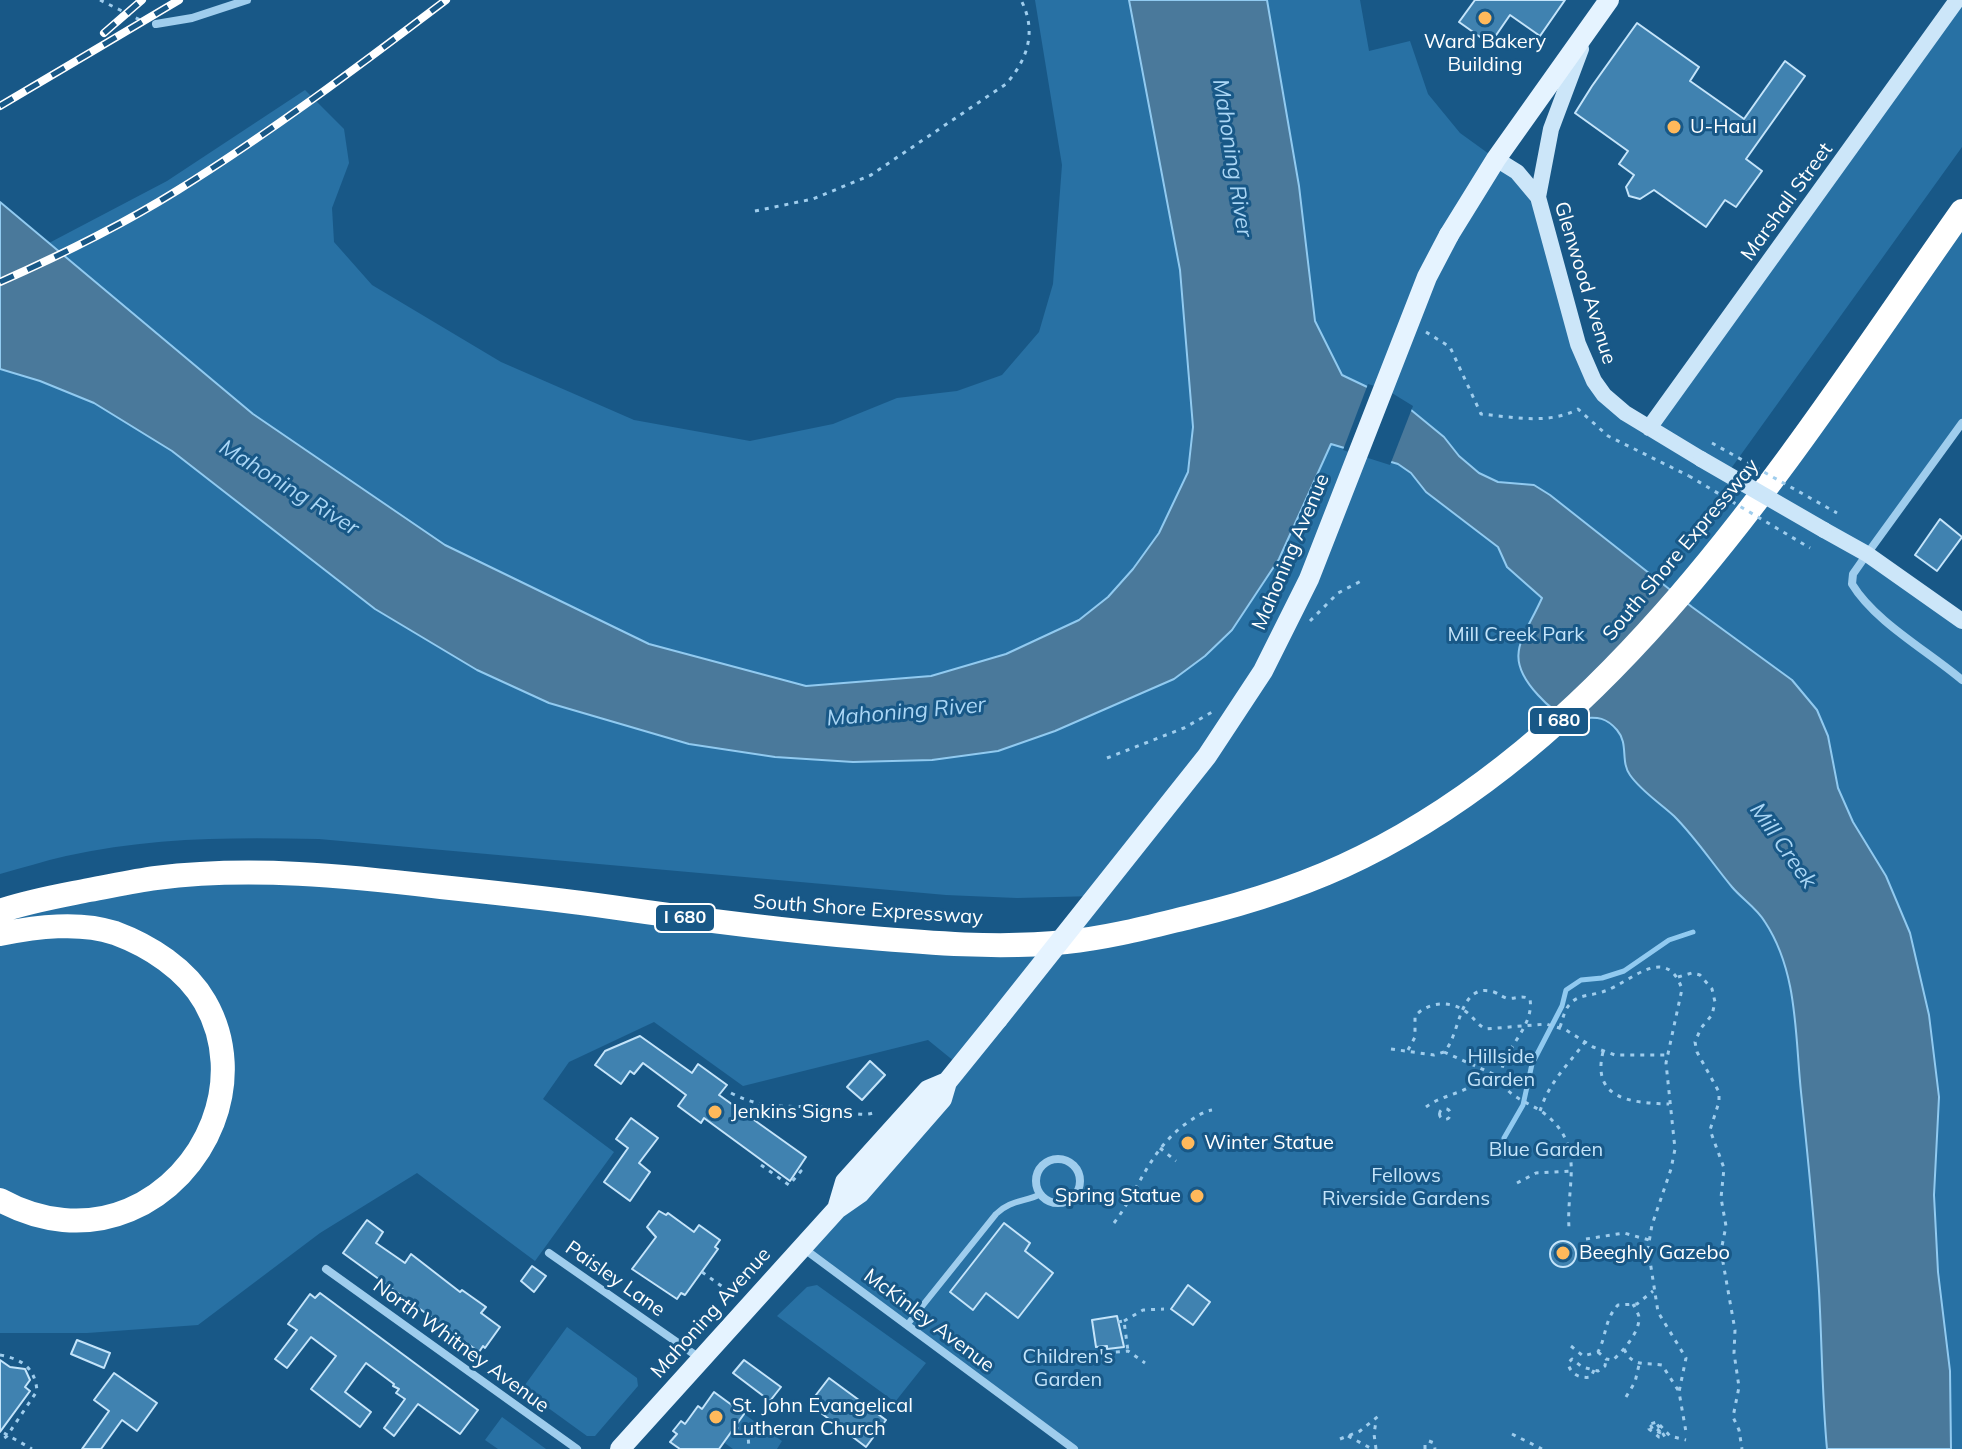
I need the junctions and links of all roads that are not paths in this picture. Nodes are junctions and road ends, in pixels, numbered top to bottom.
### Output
1 (247, 0) edge
2 (1609, 0) edge
3 (1957, 0) edge
4 (156, 24) road end
5 (1589, 27) junction
6 (1496, 159) junction
7 (1538, 197) junction
8 (1962, 211) edge
9 (1962, 423) edge
10 (1649, 428) junction
11 (1867, 554) junction
12 (1962, 621) edge
13 (1962, 680) edge
14 (0, 911) edge
15 (0, 934) edge
16 (1041, 1194) junction
17 (0, 1200) edge
18 (802, 1247) junction
19 (549, 1253) dead end
20 (326, 1269) dead end
21 (907, 1325) junction
22 (702, 1360) junction
23 (626, 1447) edge
24 (577, 1449) edge
25 (1074, 1449) edge

1 - 4 street
2 - 5 main road, Mahoning Avenue
3 - 10 main road, Marshall Street
5 - 6 main road, Mahoning Avenue
5 - 7 main road
6 - 7 main road, Glenwood Avenue
6 - 18 main road, Mahoning Avenue, bridge
7 - 10 main road, Glenwood Avenue
8 - 14 highway, South Shore Expressway / I 680
9 - 11 street
10 - 11 main road, Glenwood Avenue, bridge
11 - 12 main road, Glenwood Avenue
11 - 13 street
15 - 17 highway
16 - 16 street
16 - 21 lane
18 - 21 street, McKinley Avenue
18 - 22 main road, Mahoning Avenue
19 - 22 street, Paisley Lane
20 - 24 street, North Whitney Avenue
21 - 25 street, McKinley Avenue
22 - 23 main road, Mahoning Avenue

